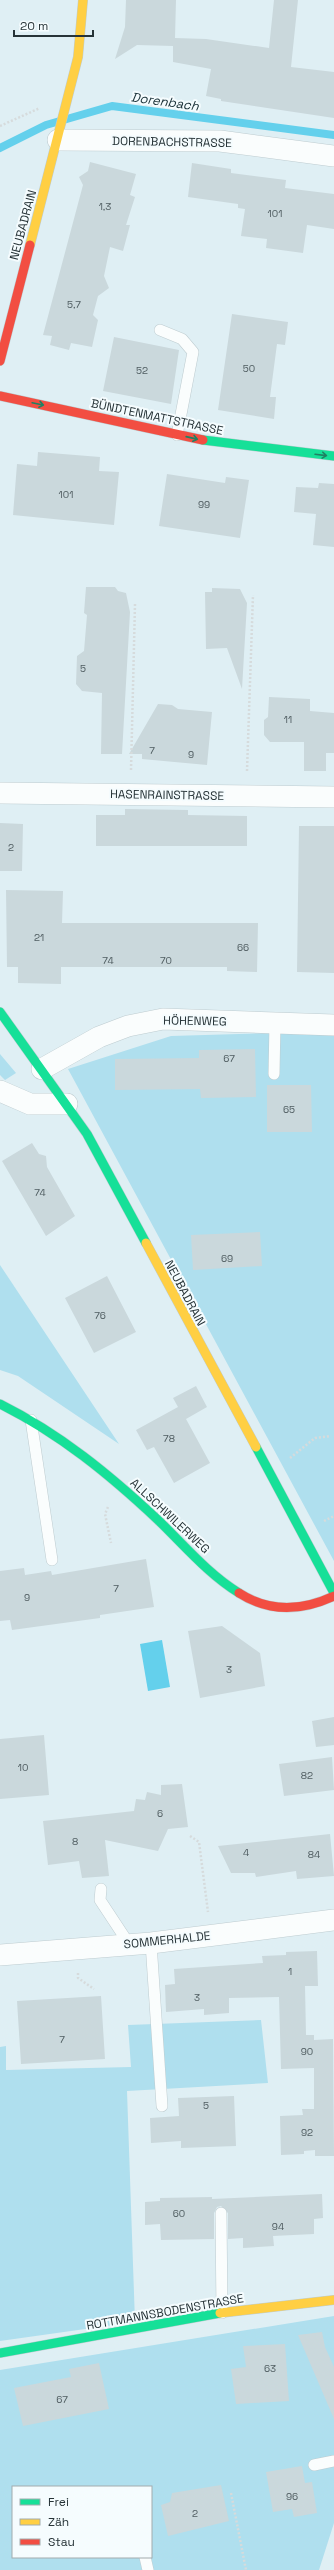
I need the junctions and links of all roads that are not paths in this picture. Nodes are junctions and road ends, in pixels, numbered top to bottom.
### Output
1 (83, 0) edge
2 (58, 140) junction
3 (334, 156) edge
4 (160, 330) dead end
5 (2, 346) edge
6 (0, 361) edge
7 (0, 396) edge
8 (177, 435) junction
9 (334, 456) edge
10 (0, 792) edge
11 (334, 797) edge
12 (0, 1012) edge
13 (274, 1023) junction
14 (334, 1025) edge
15 (42, 1068) junction
16 (274, 1074) dead end
17 (0, 1091) edge
18 (67, 1104) junction
19 (0, 1404) edge
20 (31, 1418) junction
21 (52, 1560) dead end
22 (334, 1594) edge
23 (101, 1889) dead end
24 (334, 1920) edge
25 (151, 1942) junction
26 (129, 1944) junction
27 (0, 1952) edge
28 (0, 1955) edge
29 (162, 2106) dead end
30 (221, 2213) dead end
31 (334, 2300) edge
32 (222, 2313) junction
33 (0, 2353) edge
34 (334, 2461) edge
35 (314, 2465) dead end
36 (146, 2558) edge
37 (148, 2570) edge

1 - 2 street, NEUBADRAIN
2 - 3 street, DORENBACHSTRASSE
2 - 5 street, NEUBADRAIN
4 - 8 lane
5 - 6 street, NEUBADRAIN
7 -> 8 street, BÜNDTENMATTSTRASSE
8 -> 9 street, BÜNDTENMATTSTRASSE
10 - 11 street, HASENRAINSTRASSE
12 - 15 street, NEUBADRAIN
13 - 14 street, HÖHENWEG
13 - 15 street, HÖHENWEG
13 - 16 lane
15 - 18 street, NEUBADRAIN
17 - 18 street
18 - 22 street, NEUBADRAIN
19 - 20 street, ALLSCHWILERWEG
20 - 21 lane
20 - 22 street, ALLSCHWILERWEG
23 - 26 lane
24 - 25 street, SOMMERHALDE
25 - 26 street, SOMMERHALDE
25 - 29 lane
26 - 28 street, SOMMERHALDE
27 - 28 lane
30 - 32 lane
31 - 32 street, ROTTMANNSBODENSTRASSE
32 - 33 street, ROTTMANNSBODENSTRASSE
34 - 35 lane
36 - 37 lane

